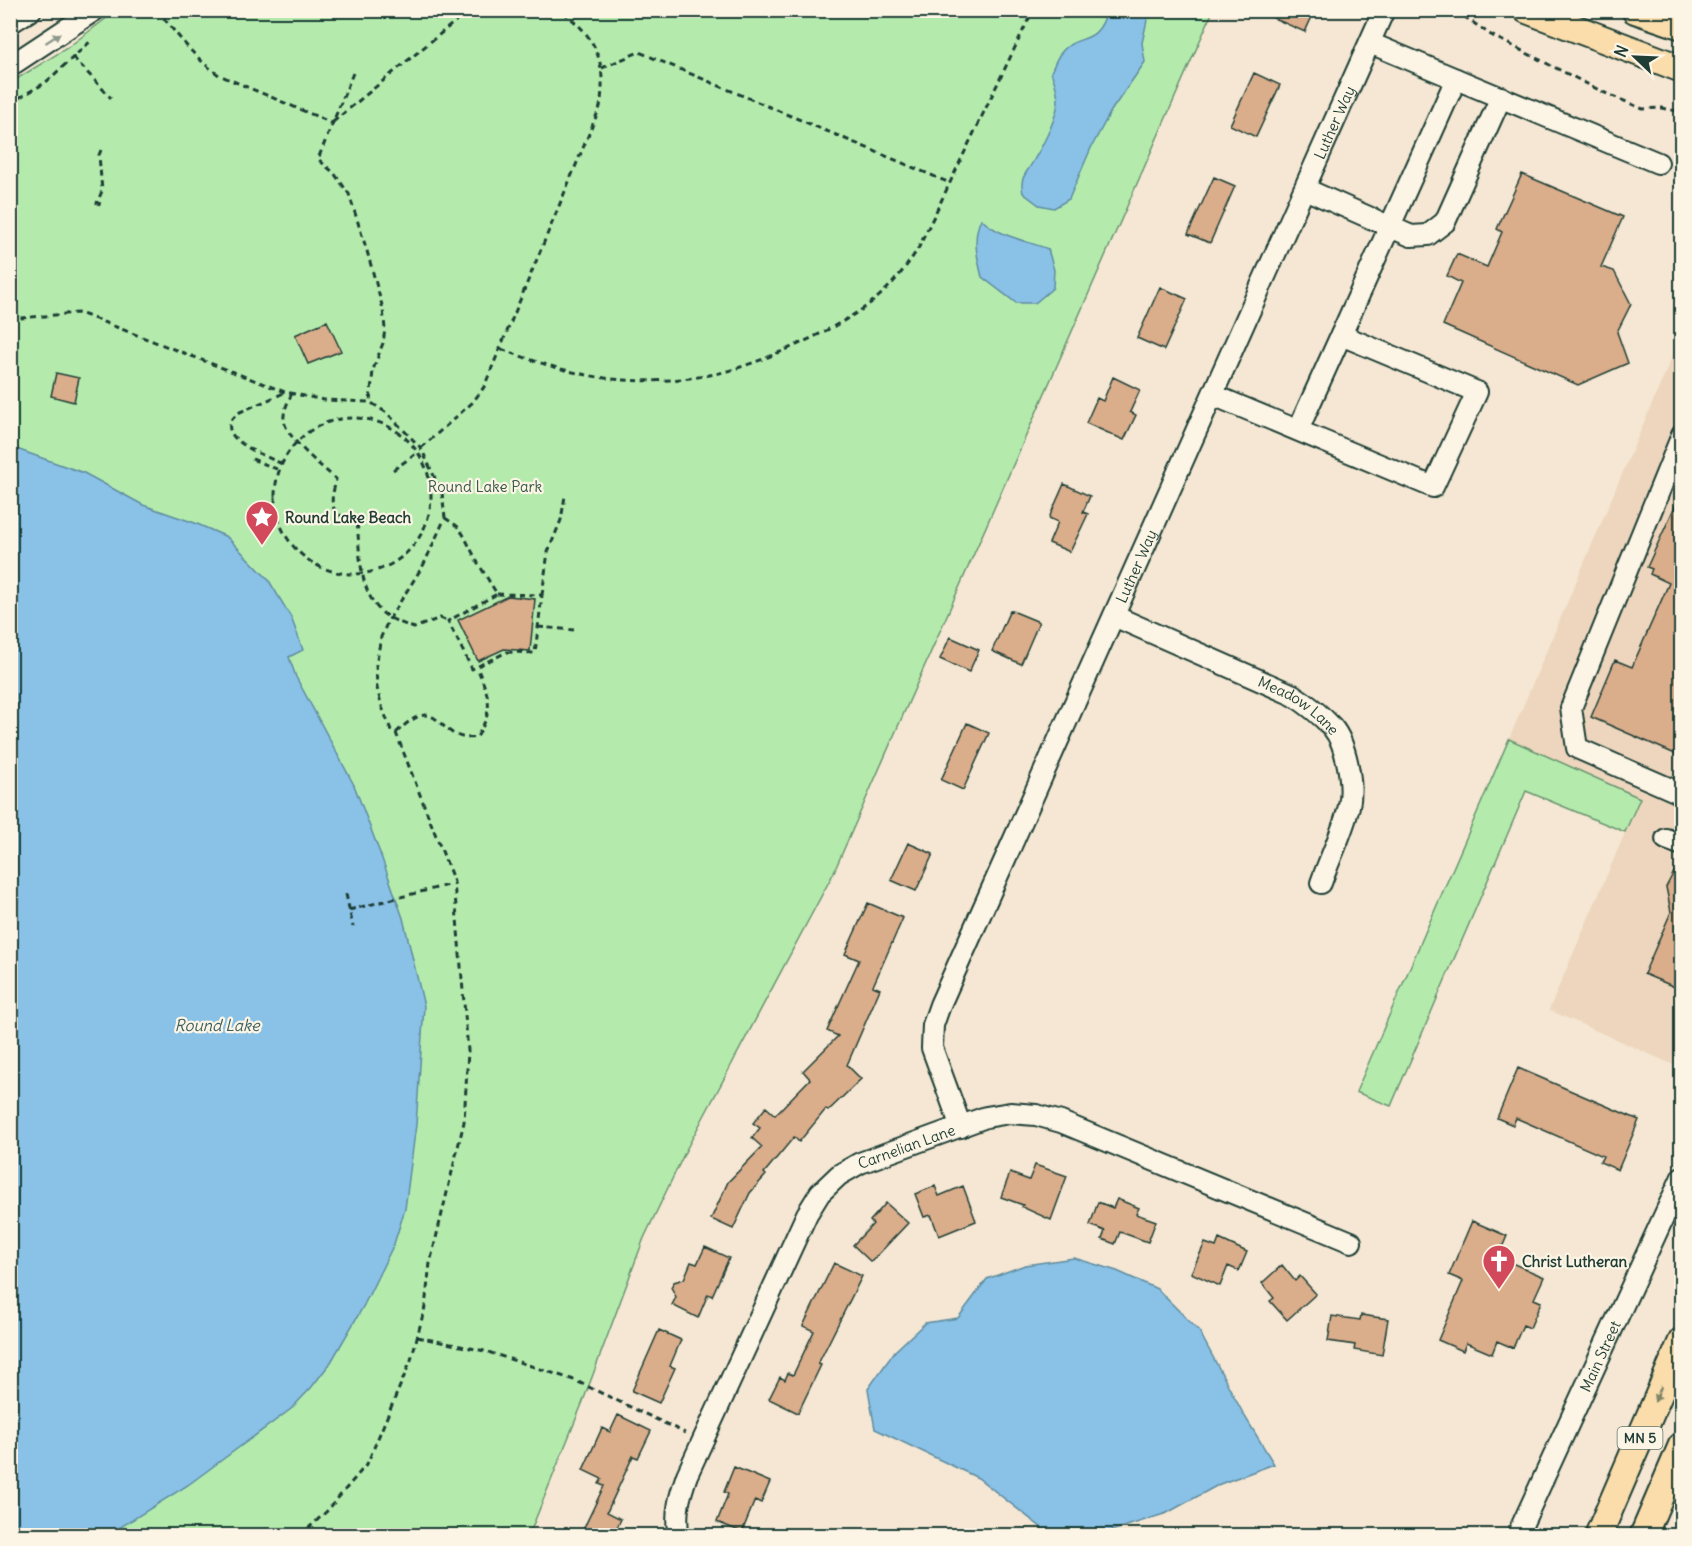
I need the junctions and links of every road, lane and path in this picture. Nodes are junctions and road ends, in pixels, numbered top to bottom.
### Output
1 (31, 10) edge
2 (157, 10) edge
3 (472, 10) edge
4 (560, 10) edge
5 (1032, 10) edge
6 (1384, 10) edge
7 (1455, 10) edge
8 (1527, 10) edge
9 (1635, 10) edge
10 (90, 12) edge
11 (10, 23) edge
12 (1682, 26) edge
13 (92, 40) dead end
14 (1370, 43) junction
15 (73, 57) junction
16 (10, 66) edge
17 (602, 68) junction
18 (1682, 69) edge
19 (353, 73) dead end
20 (1456, 79) junction
21 (111, 98) dead end
22 (1501, 98) junction
23 (10, 103) edge
24 (1682, 112) edge
25 (332, 123) junction
26 (101, 150) dead end
27 (1658, 163) dead end
28 (950, 183) junction
29 (1305, 189) junction
30 (101, 204) dead end
31 (1389, 228) junction
32 (10, 319) edge
33 (1341, 335) junction
34 (501, 349) junction
35 (285, 392) junction
36 (292, 393) junction
37 (1213, 395) junction
38 (370, 402) junction
39 (1298, 430) junction
40 (1682, 435) edge
41 (297, 442) junction
42 (421, 448) junction
43 (417, 453) junction
44 (252, 459) dead end
45 (282, 464) junction
46 (279, 470) junction
47 (393, 470) dead end
48 (566, 496) dead end
49 (445, 518) junction
50 (362, 574) junction
51 (497, 594) junction
52 (542, 595) junction
53 (1114, 616) junction
54 (390, 618) junction
55 (448, 621) junction
56 (538, 627) junction
57 (574, 630) dead end
58 (477, 667) junction
59 (396, 733) junction
60 (1682, 794) edge
61 (1321, 883) dead end
62 (448, 885) dead end
63 (346, 894) dead end
64 (350, 910) junction
65 (353, 927) dead end
66 (961, 1126) junction
67 (1682, 1177) edge
68 (1351, 1242) dead end
69 (417, 1337) junction
70 (1682, 1341) edge
71 (703, 1441) junction
72 (1682, 1445) edge
73 (300, 1536) edge
74 (679, 1536) edge
75 (1516, 1536) edge
76 (1598, 1536) edge
77 (1643, 1536) edge

1 - 11 street
2 - 25 path
3 - 25 path
4 - 17 path
5 - 28 path
6 - 14 street, Luther Way
7 - 24 path
8 - 18 main road
9 - 12 main road
16 -> 10 street
13 - 15 path
14 - 20 street
14 - 29 street, Luther Way
15 - 21 path
15 - 23 path
17 - 28 path
17 - 34 path
19 - 25 path
20 - 22 street
20 - 31 street
22 - 27 street
22 - 31 street
25 - 38 path
26 - 30 path
28 - 34 path
29 - 31 street
29 - 37 street, Luther Way
31 - 33 street
32 - 35 path
33 - 39 street
33 - 39 street
34 - 42 path
35 - 36 path
35 - 45 path
36 - 38 path
36 - 41 path
37 - 39 street
37 - 53 street, Luther Way
38 - 42 path
40 - 60 street
41 - 43 path
41 - 45 path
41 - 50 path
42 - 49 path
43 - 47 path
43 - 50 path
44 - 46 path
45 - 46 path
46 - 50 path
48 - 52 path
49 - 51 path
49 - 54 path
50 - 54 path
51 - 52 path
51 - 55 path
52 - 56 path
53 - 61 street, Meadow Lane
53 - 66 street, Luther Way
54 - 55 path
54 - 59 path
55 - 58 path
56 - 57 path
56 - 58 path
58 - 59 path
59 - 69 path
62 - 64 path
63 - 64 path
64 - 65 path
66 - 68 street, Carnelian Lane
66 - 71 street, Carnelian Lane
67 - 75 street, Main Street
69 - 71 path
69 - 73 path
70 -> 76 main road, MN 5
71 - 74 street, Carnelian Lane
72 - 77 main road, MN 5

